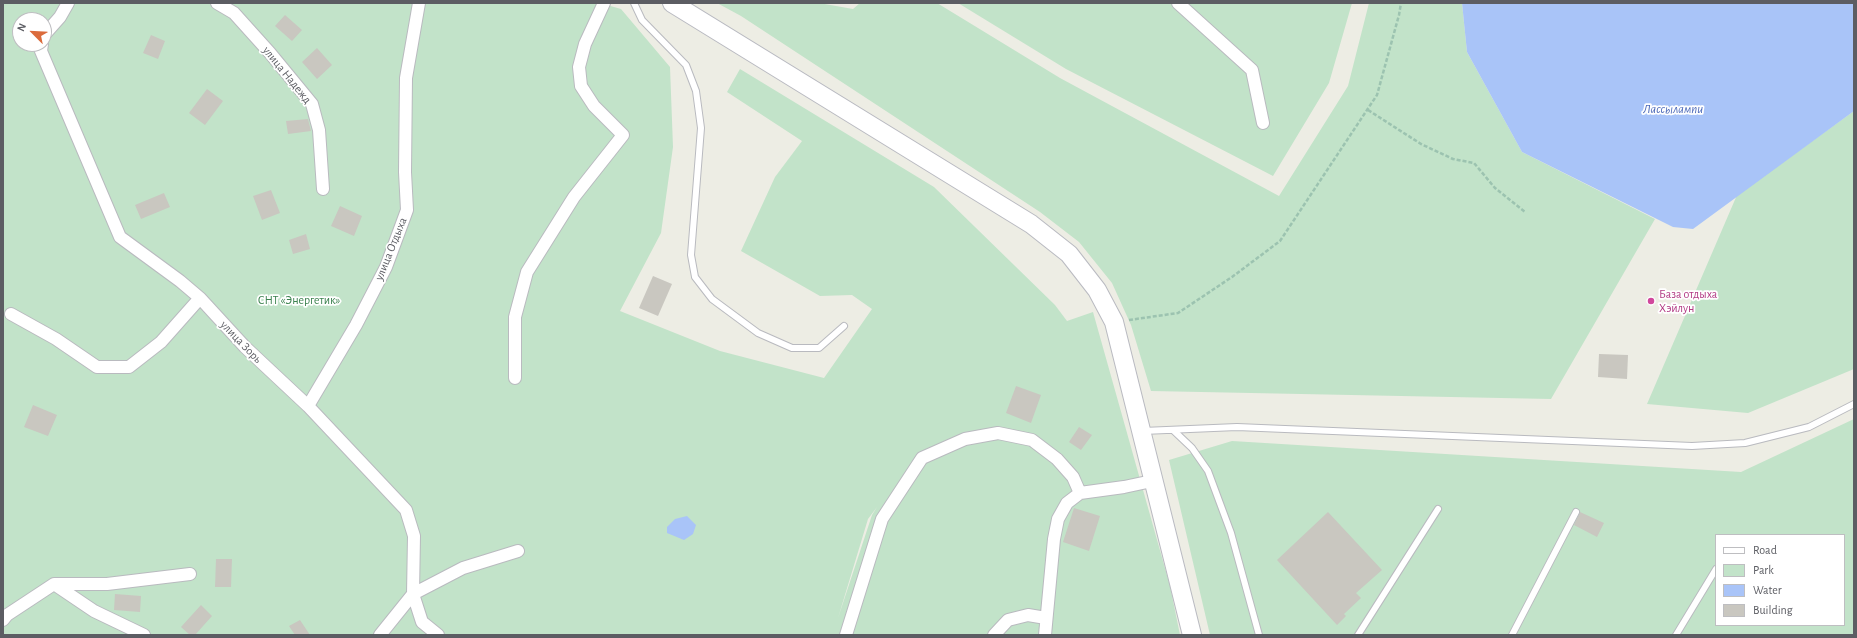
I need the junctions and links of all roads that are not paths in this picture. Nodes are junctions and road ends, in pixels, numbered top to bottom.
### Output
1 (68, 3) edge
2 (218, 3) edge
3 (419, 3) edge
4 (604, 3) edge
5 (634, 3) edge
6 (672, 3) edge
7 (1178, 3) edge
8 (52, 26) edge
9 (41, 52) edge
10 (1263, 122) dead end
11 (323, 189) dead end
12 (200, 298) junction
13 (11, 314) dead end
14 (844, 326) dead end
15 (514, 378) dead end
16 (1854, 404) edge
17 (308, 406) junction
18 (1173, 430) junction
19 (1141, 431) junction
20 (1152, 481) junction
21 (1080, 493) junction
22 (1438, 509) dead end
23 (1576, 512) dead end
24 (518, 551) dead end
25 (1715, 571) edge
26 (190, 574) dead end
27 (54, 584) junction
28 (413, 594) junction
29 (1046, 618) junction
30 (3, 620) edge
31 (1188, 634) edge
32 (144, 635) edge
33 (380, 635) edge
34 (438, 635) edge
35 (846, 635) edge
36 (994, 635) edge
37 (1045, 635) edge
38 (1259, 635) edge
39 (1358, 635) edge
40 (1512, 635) edge
41 (1676, 635) edge

1 - 8 street
2 - 11 street, улица Надежд
3 - 17 street, улица Отдыха
4 - 15 street
5 - 14 lane
6 - 19 main road
7 - 10 street
9 - 12 street, улица Зорь
12 - 13 street
12 - 17 street, улица Зорь
16 - 18 lane
17 - 28 street, улица Зорь
18 - 19 lane
18 - 38 lane
19 - 20 main road
20 - 21 street
20 - 31 main road
21 - 29 street
21 - 35 street
22 - 39 lane
23 - 40 lane
24 - 28 street
25 - 41 lane
26 - 27 street
27 - 30 street
27 - 32 street
28 - 33 street
28 - 34 street, улица Зорь
29 - 36 street
29 - 37 street

